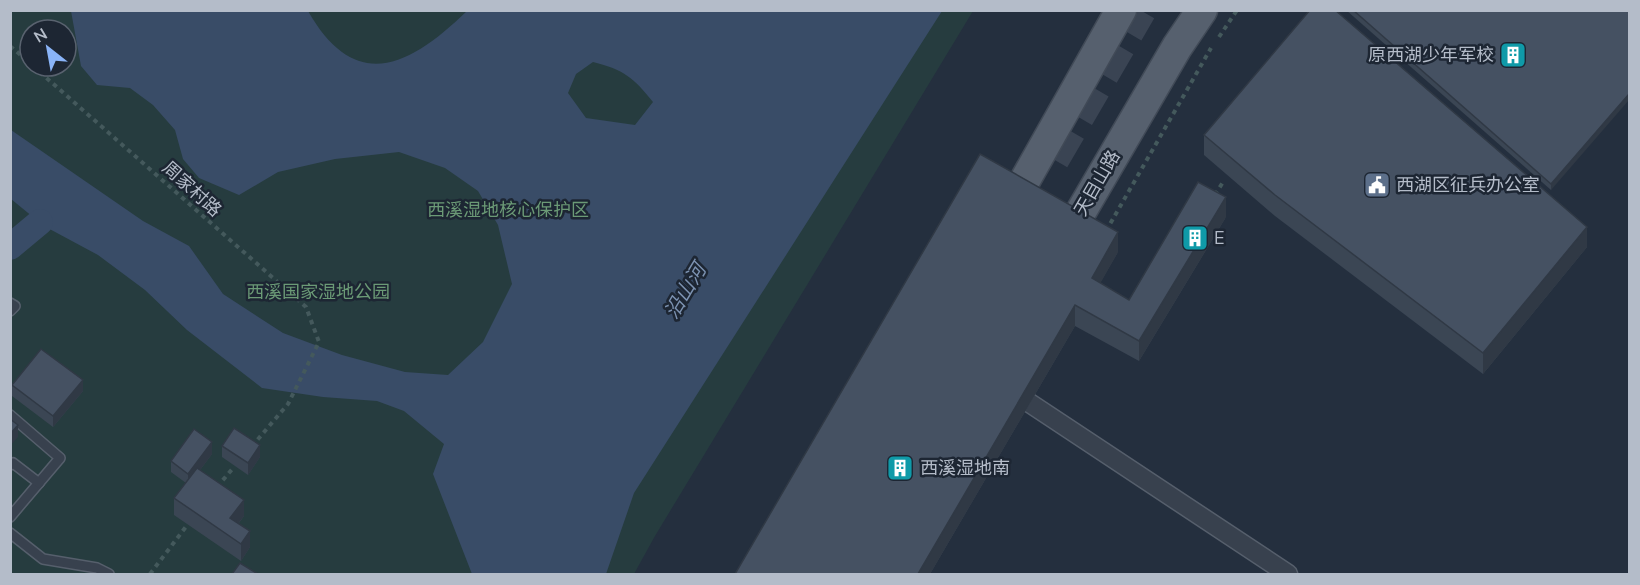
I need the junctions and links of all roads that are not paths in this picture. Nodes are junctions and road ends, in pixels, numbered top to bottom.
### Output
1 (1121, 10) edge
2 (1202, 10) edge
3 (993, 236) edge
4 (1046, 272) edge
5 (10, 303) edge
6 (10, 311) edge
7 (995, 380) edge
8 (10, 415) edge
9 (10, 465) edge
10 (39, 483) junction
11 (10, 517) edge
12 (10, 533) edge
13 (109, 574) edge
14 (1288, 574) edge

1 - 3 main road
2 - 4 main road, 天目山路
5 - 6 lane
7 - 14 street
8 - 10 lane
9 - 10 lane
10 - 11 lane
12 - 13 lane

